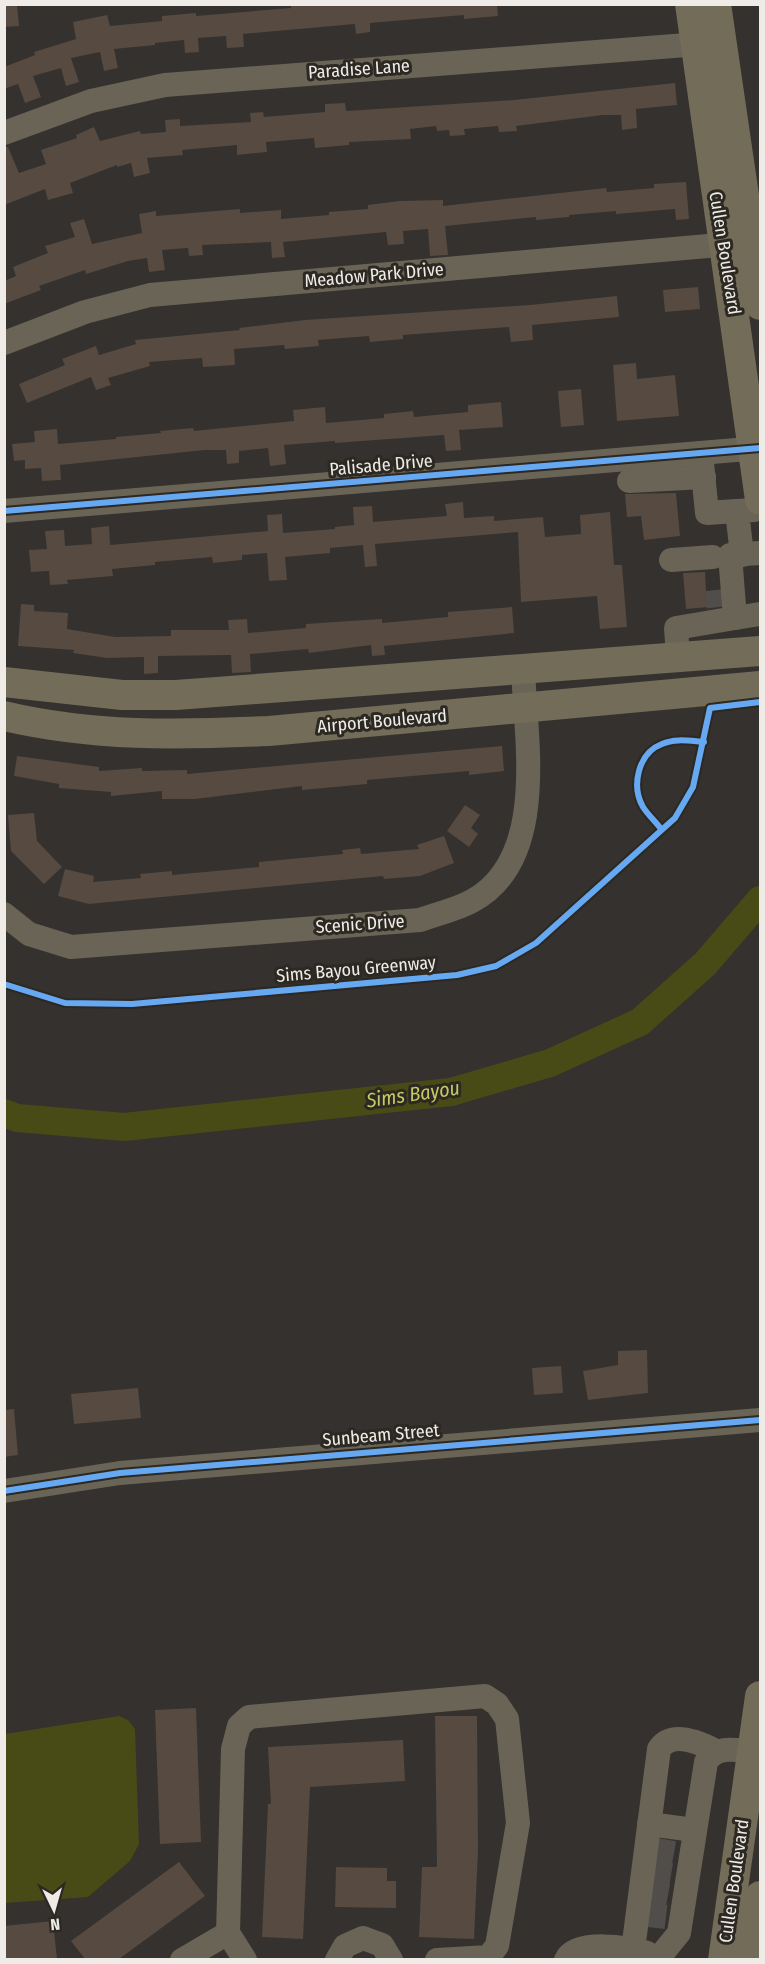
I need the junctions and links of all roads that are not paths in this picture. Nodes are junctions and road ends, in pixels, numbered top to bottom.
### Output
1 (690, 4) edge
2 (716, 4) edge
3 (708, 43) junction
4 (4, 133) edge
5 (737, 244) junction
6 (760, 305) edge
7 (4, 343) edge
8 (758, 448) edge
9 (703, 465) junction
10 (629, 481) dead end
11 (753, 507) edge
12 (4, 511) edge
13 (736, 555) edge
14 (672, 560) dead end
15 (723, 609) junction
16 (760, 614) edge
17 (760, 651) edge
18 (723, 654) junction
19 (678, 657) junction
20 (523, 670) junction
21 (4, 682) edge
22 (760, 686) edge
23 (267, 690) junction
24 (525, 708) junction
25 (4, 716) edge
26 (269, 731) junction
27 (4, 914) edge
28 (760, 1419) edge
29 (4, 1491) edge
30 (760, 1696) edge
31 (716, 1751) junction
32 (756, 1754) edge
33 (760, 1801) edge
34 (649, 1824) junction
35 (694, 1830) junction
36 (760, 1833) edge
37 (663, 1884) junction
38 (760, 1896) edge
39 (228, 1933) junction
40 (633, 1950) junction
41 (182, 1959) edge
42 (245, 1959) edge
43 (337, 1959) edge
44 (391, 1959) edge
45 (437, 1959) edge
46 (566, 1959) edge
47 (657, 1959) edge
48 (723, 1959) edge
49 (752, 1959) edge

1 - 3 main road, Cullen Boulevard
2 - 3 main road, Cullen Boulevard
3 - 4 street, Paradise Lane
3 - 5 main road, Cullen Boulevard
5 - 6 main road, Cullen Boulevard
5 - 7 street, Meadow Park Drive
5 - 8 main road, Cullen Boulevard
8 - 9 street, Palisade Drive
8 - 11 main road, Cullen Boulevard
9 - 10 street
9 - 11 street
9 - 12 street, Palisade Drive
11 - 13 street
13 - 14 street
13 - 15 street
13 - 15 street
15 - 16 street
15 - 18 street
15 - 19 street
17 - 18 main road
18 - 19 main road
19 - 20 main road
20 - 23 main road
20 - 24 street, Scenic Drive
21 - 23 main road
22 - 24 main road, Airport Boulevard
23 - 26 main road
24 - 26 main road, Airport Boulevard
24 - 27 street, Scenic Drive
25 - 26 main road, Airport Boulevard
28 - 29 street, Sunbeam Street
30 - 32 main road, Cullen Boulevard
31 - 32 street
31 - 34 street
31 - 35 street
32 - 48 main road, Cullen Boulevard
33 - 36 main road
34 - 35 street
34 - 37 street
35 - 37 street
37 - 40 street
37 - 47 street
38 - 49 main road, Cullen Boulevard
39 - 41 street
39 - 42 street
39 - 45 street
40 - 46 street
40 - 47 street
43 - 44 street

